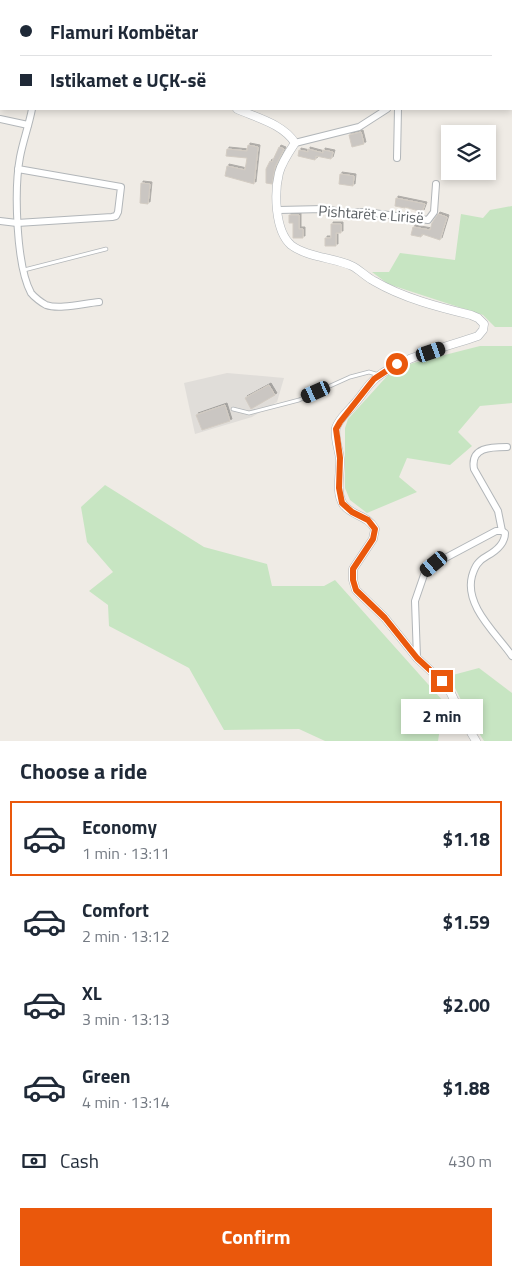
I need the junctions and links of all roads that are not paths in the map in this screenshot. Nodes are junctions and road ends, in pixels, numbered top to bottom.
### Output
1 (30, 110) edge
2 (239, 110) edge
3 (385, 110) edge
4 (398, 110) edge
5 (0, 119) edge
6 (28, 125) junction
7 (295, 143) junction
8 (397, 158) dead end
9 (18, 170) junction
10 (436, 184) dead end
11 (278, 210) junction
12 (0, 221) edge
13 (17, 223) junction
14 (106, 249) dead end
15 (23, 270) junction
16 (100, 302) dead end
17 (380, 375) junction
18 (233, 409) dead end
19 (507, 447) dead end
20 (502, 531) junction
21 (512, 656) edge
22 (417, 658) junction
23 (476, 741) edge

1 - 6 street
2 - 7 street
3 - 7 street
4 - 8 street
5 - 6 street
6 - 9 street
7 - 11 street
9 - 13 street
9 - 13 street
10 - 11 street, Pishtarët e Lirisë
11 - 17 street
12 - 13 street
13 - 15 street
14 - 15 lane
15 - 16 street
17 - 18 lane
17 - 22 street
19 - 20 street
20 - 21 street
20 - 22 street
22 - 23 street

